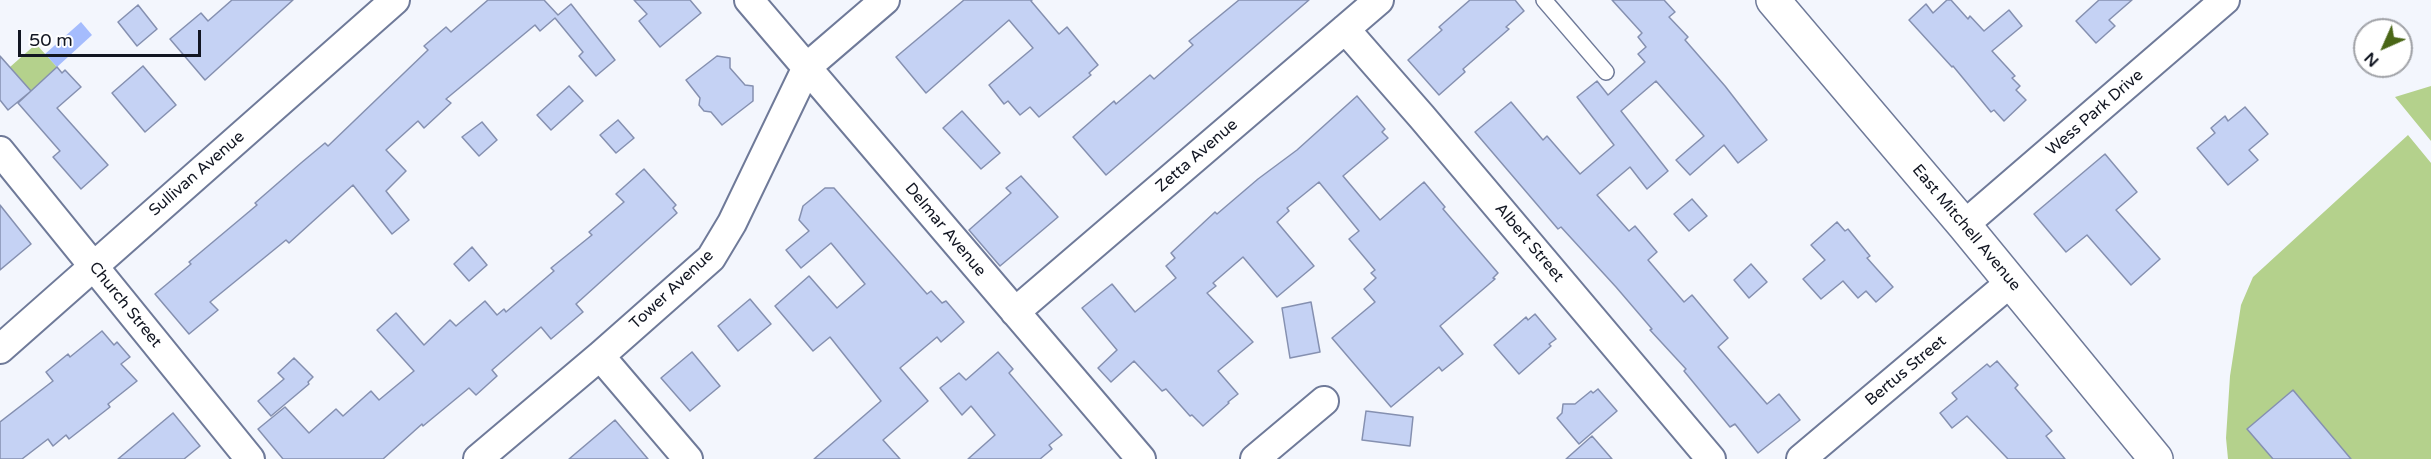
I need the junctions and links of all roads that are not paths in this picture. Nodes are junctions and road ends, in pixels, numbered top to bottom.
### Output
1 (395, 0) edge
2 (749, 0) edge
3 (885, 0) edge
4 (1379, 0) edge
5 (1544, 0) edge
6 (1773, 0) edge
7 (2224, 0) edge
8 (1345, 29) junction
9 (807, 67) junction
10 (1606, 72) dead end
11 (0, 151) edge
12 (1964, 225) junction
13 (93, 266) junction
14 (2011, 282) junction
15 (1015, 312) junction
16 (0, 349) edge
17 (600, 356) junction
18 (1324, 401) dead end
19 (250, 459) edge
20 (478, 459) edge
21 (688, 459) edge
22 (1142, 459) edge
23 (1255, 459) edge
24 (1711, 459) edge
25 (1801, 459) edge
26 (2156, 459) edge

1 - 13 street, Sullivan Avenue
2 - 9 street, Delmar Avenue
3 - 9 street, Tower Avenue
4 - 8 street, Zetta Avenue
5 - 10 lane
6 - 12 street, East Mitchell Avenue
7 - 12 street, Wess Park Drive
8 - 15 street, Zetta Avenue
8 - 24 street, Albert Street
9 - 15 street, Delmar Avenue
9 - 17 street, Tower Avenue
11 - 13 street, Church Street
12 - 14 street, East Mitchell Avenue
13 - 16 street, Sullivan Avenue
13 - 19 street, Church Street
14 - 25 street, Bertus Street
14 - 26 street, East Mitchell Avenue
15 - 22 street, Delmar Avenue
17 - 20 street, Tower Avenue
17 - 21 street
18 - 23 street

